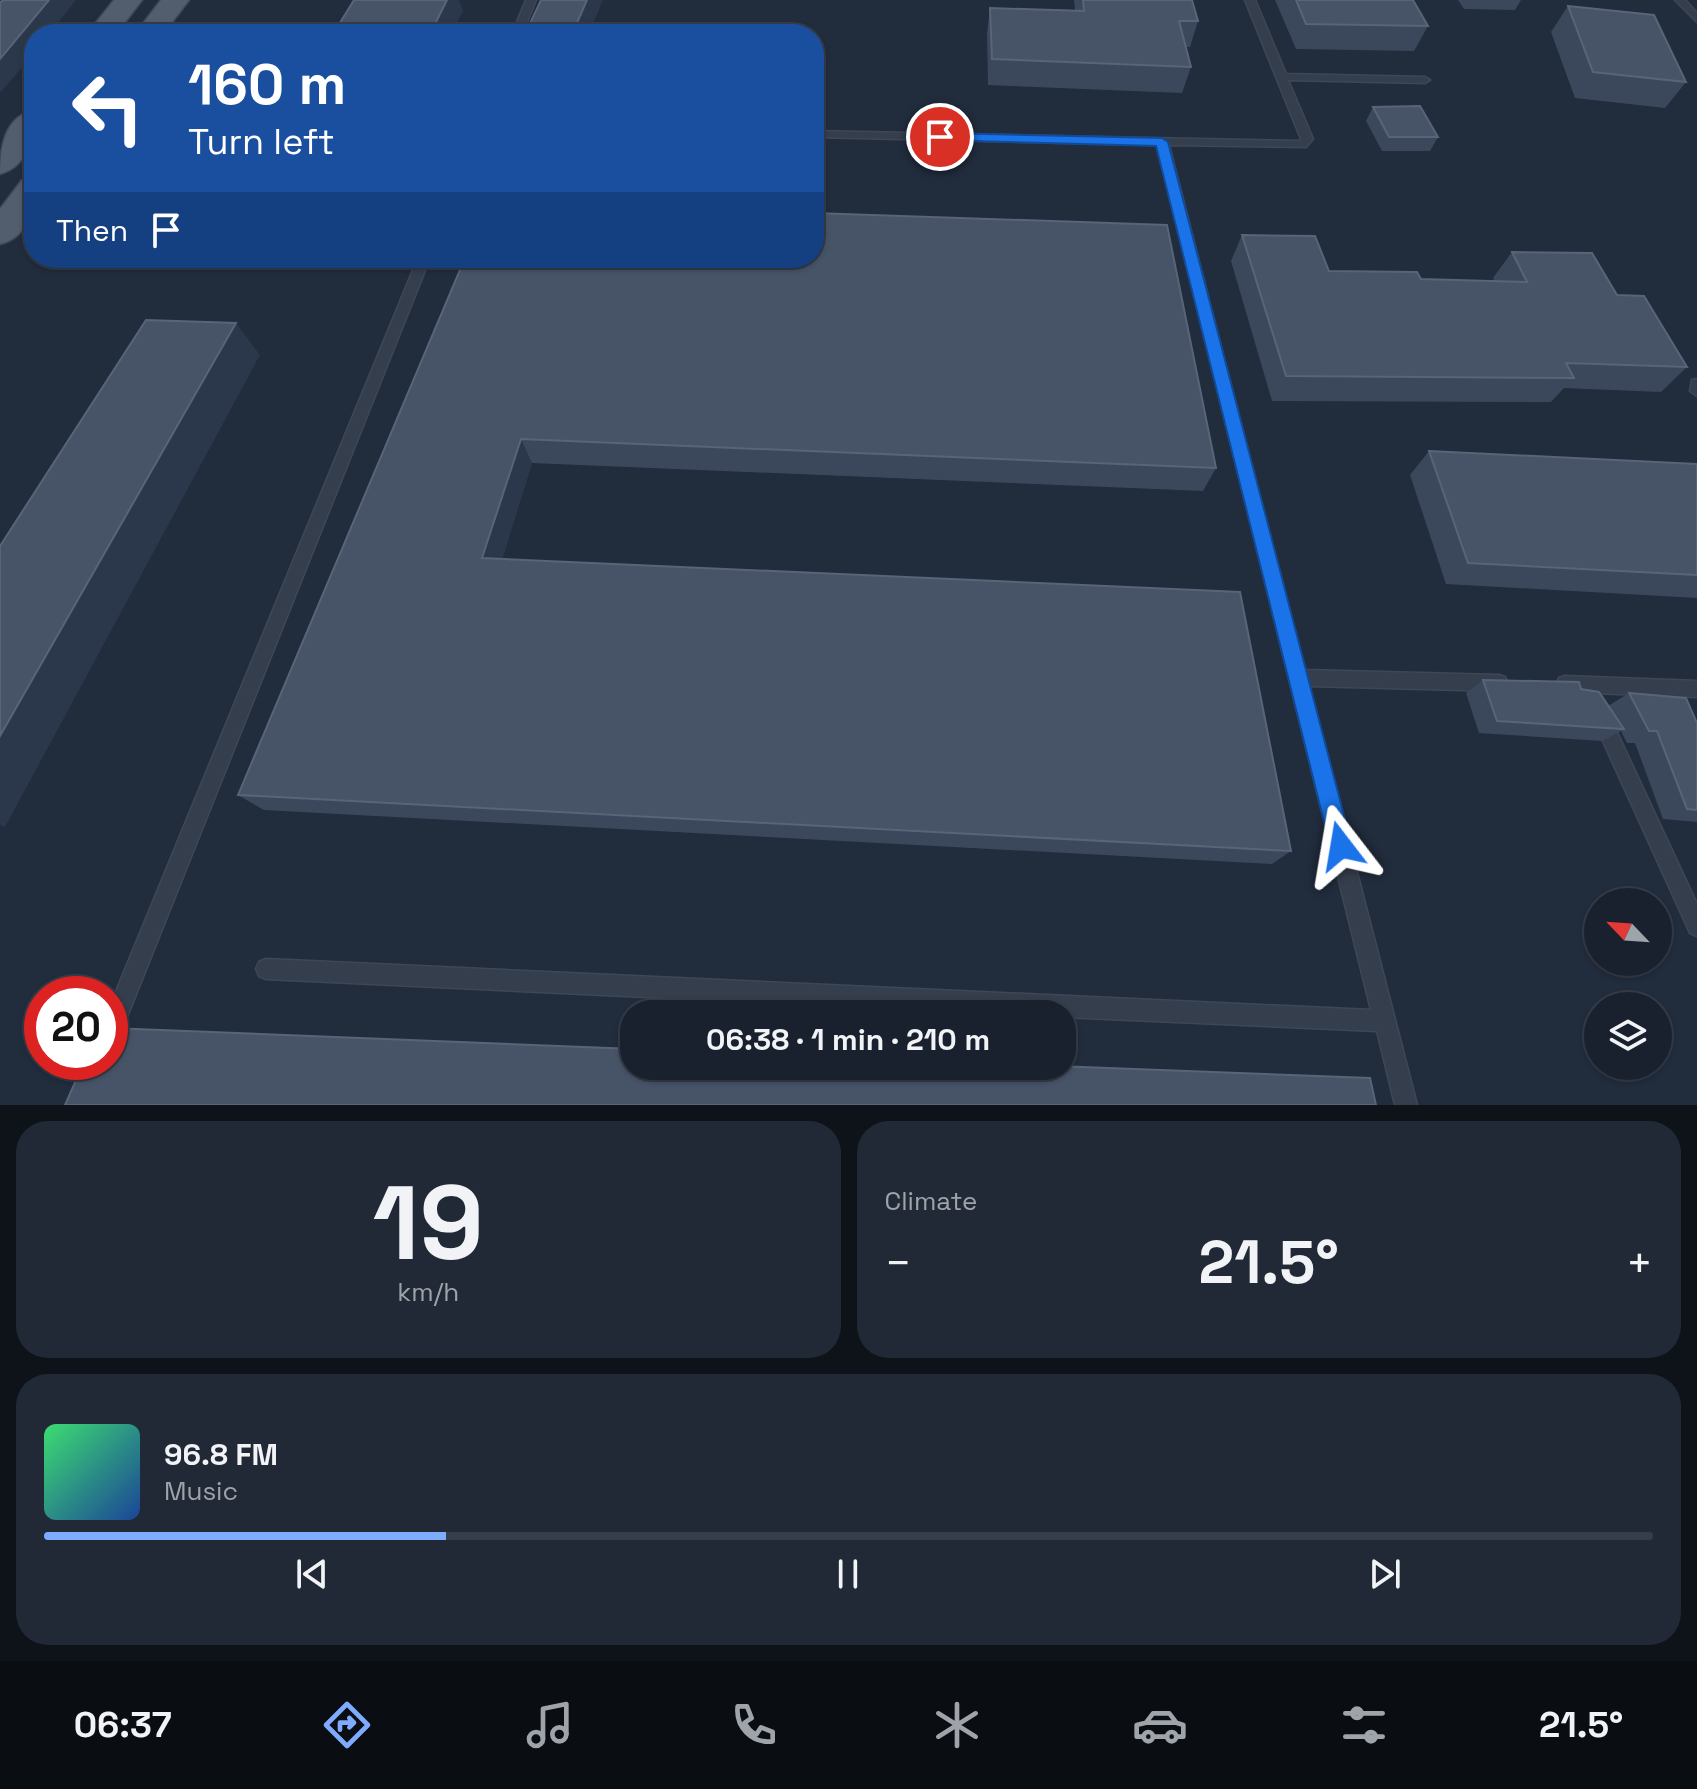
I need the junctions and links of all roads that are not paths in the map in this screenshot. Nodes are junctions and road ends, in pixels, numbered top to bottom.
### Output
1 (128, 0) edge
2 (175, 0) edge
3 (531, 0) edge
4 (1250, 0) edge
5 (1680, 0) edge
6 (1697, 19) edge
7 (109, 24) edge
8 (157, 24) edge
9 (521, 24) edge
10 (1282, 77) junction
11 (1425, 80) dead end
12 (24, 132) edge
13 (824, 134) edge
14 (1162, 142) junction
15 (0, 164) edge
16 (24, 201) edge
17 (0, 233) edge
18 (420, 268) edge
19 (1697, 384) edge
20 (1697, 391) edge
21 (1298, 678) junction
22 (1518, 683) edge
23 (1697, 689) edge
24 (1697, 926) edge
25 (266, 969) dead end
26 (128, 988) edge
27 (1385, 1021) junction
28 (1406, 1105) edge

1 - 7 main road
2 - 8 main road
3 - 9 lane
4 - 10 lane
5 - 6 lane
10 - 11 lane
10 - 14 lane
12 - 15 main road
13 - 14 lane
14 - 21 lane
16 - 17 main road
18 - 26 lane
19 - 20 lane
21 - 22 lane
21 - 27 lane
23 - 24 lane
25 - 27 lane
27 - 28 lane

